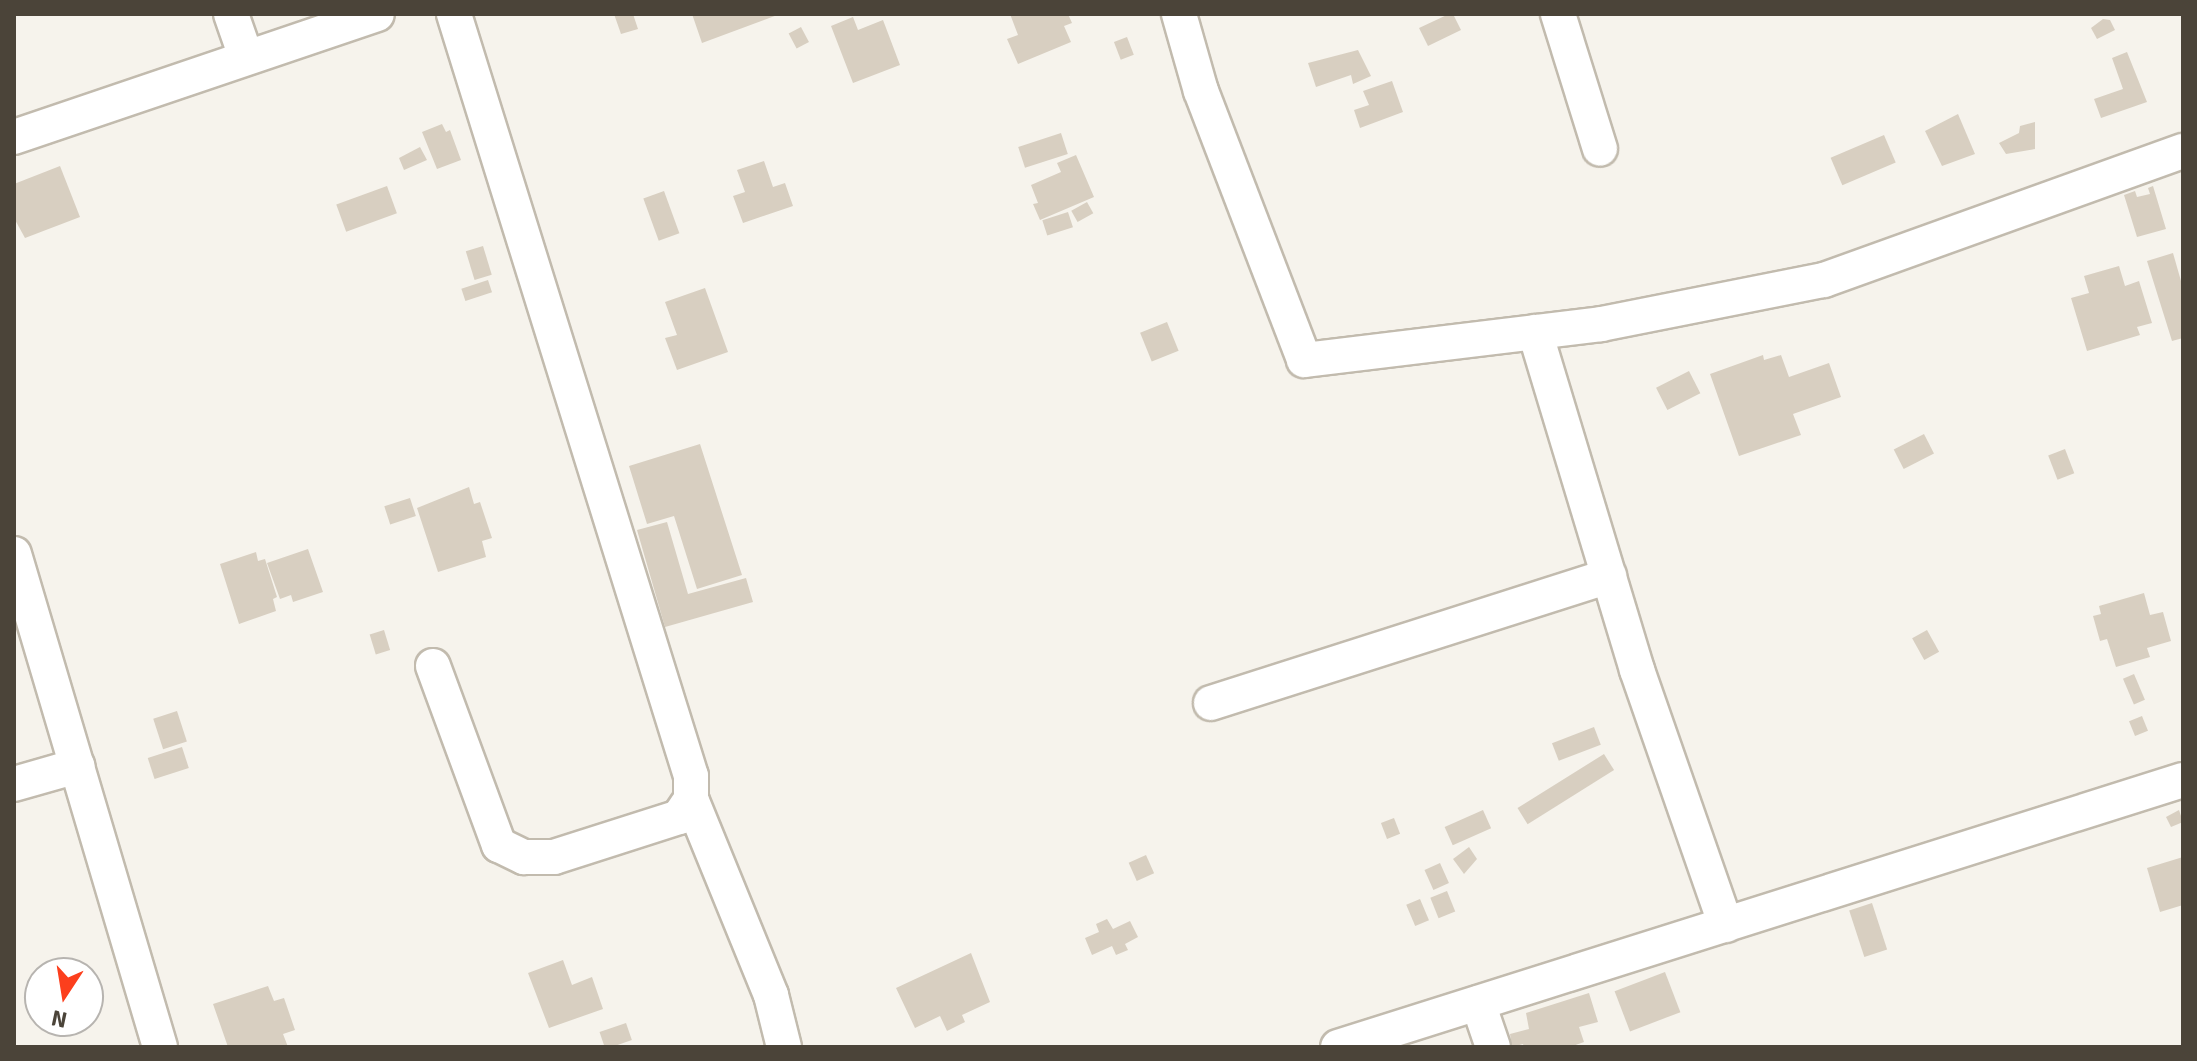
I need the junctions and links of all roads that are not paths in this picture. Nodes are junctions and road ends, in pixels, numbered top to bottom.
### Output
1 (231, 14) edge
2 (377, 14) edge
3 (454, 14) edge
4 (1179, 14) edge
5 (1558, 14) edge
6 (246, 57) junction
7 (14, 137) edge
8 (1600, 149) dead end
9 (2183, 151) edge
10 (1535, 332) junction
11 (14, 554) edge
12 (1609, 576) junction
13 (433, 666) dead end
14 (1211, 703) dead end
15 (77, 766) junction
16 (2183, 780) edge
17 (14, 784) edge
18 (691, 799) junction
19 (1726, 925) junction
20 (1478, 1003) junction
21 (160, 1047) edge
22 (784, 1047) edge
23 (1338, 1047) edge
24 (1493, 1047) edge

1 - 6 street
2 - 6 street
3 - 18 street
4 - 10 street
5 - 8 street
6 - 7 street
9 - 10 street
10 - 12 street
11 - 15 street
12 - 14 street
12 - 19 street
13 - 18 street
15 - 17 street
15 - 21 street
16 - 19 street
18 - 22 street
19 - 20 street
20 - 23 street
20 - 24 street

